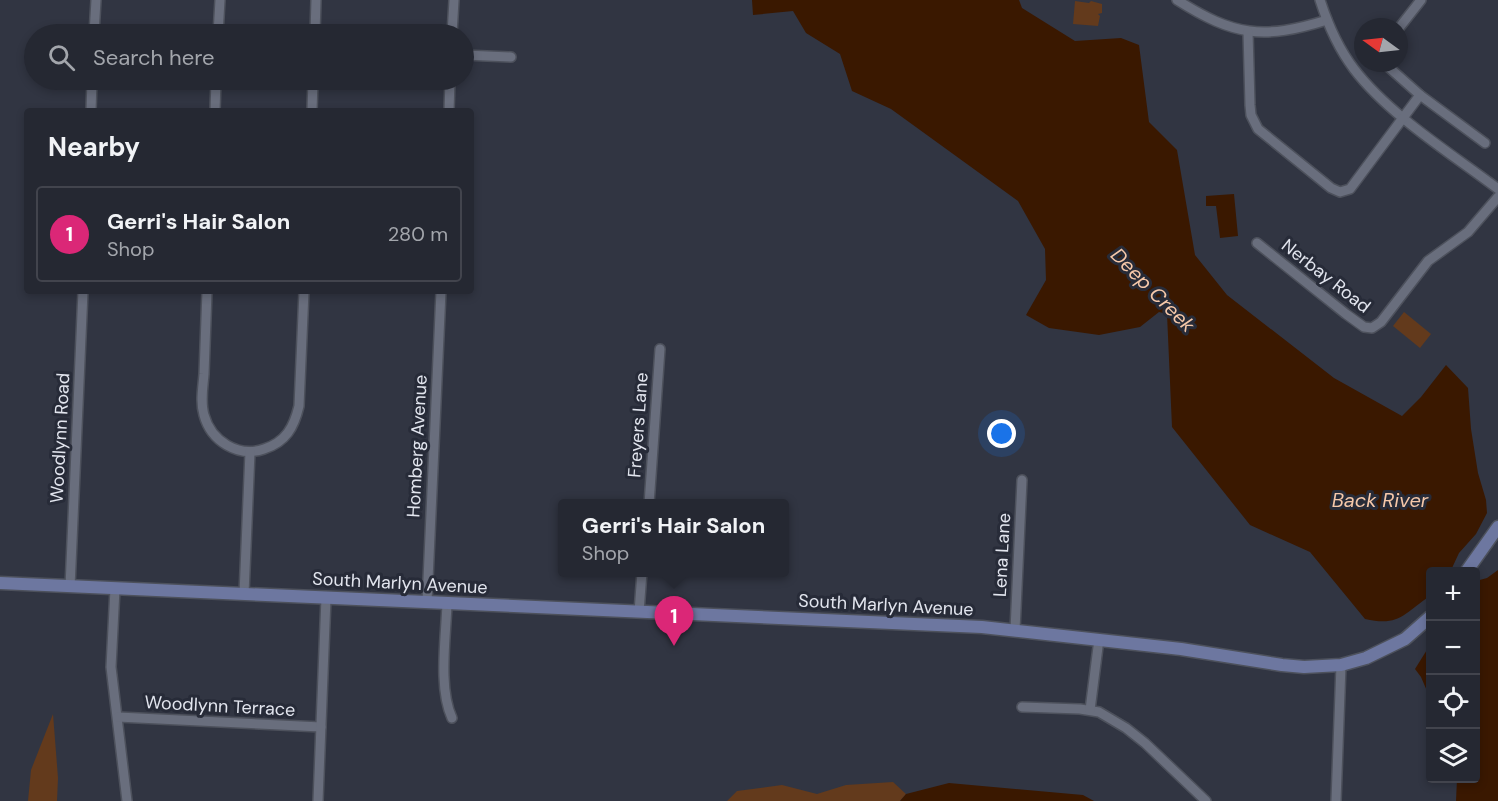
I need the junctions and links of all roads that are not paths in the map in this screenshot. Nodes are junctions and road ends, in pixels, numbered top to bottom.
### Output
1 (96, 0) edge
2 (220, 0) edge
3 (316, 0) edge
4 (454, 0) edge
5 (1177, 0) edge
6 (1320, 0) edge
7 (1421, 0) edge
8 (1407, 18) edge
9 (1326, 20) junction
10 (95, 24) edge
11 (219, 24) edge
12 (315, 24) edge
13 (453, 24) edge
14 (1248, 32) junction
15 (474, 55) edge
16 (511, 57) dead end
17 (1394, 72) edge
18 (92, 90) edge
19 (216, 90) edge
20 (313, 90) edge
21 (450, 90) edge
22 (1420, 95) junction
23 (91, 108) edge
24 (215, 108) edge
25 (312, 108) edge
26 (449, 108) edge
27 (1404, 118) junction
28 (1485, 143) dead end
29 (1498, 189) edge
30 (1498, 197) edge
31 (1257, 243) dead end
32 (83, 294) edge
33 (207, 294) edge
34 (304, 294) edge
35 (441, 294) edge
36 (660, 349) dead end
37 (250, 452) junction
38 (1022, 480) dead end
39 (649, 499) edge
40 (1498, 527) edge
41 (1470, 567) edge
42 (642, 577) edge
43 (0, 583) edge
44 (70, 587) junction
45 (115, 589) junction
46 (244, 594) junction
47 (326, 598) junction
48 (427, 602) junction
49 (447, 603) junction
50 (639, 612) junction
51 (1426, 621) edge
52 (1015, 630) junction
53 (1099, 639) junction
54 (1341, 665) junction
55 (1022, 707) dead end
56 (1089, 710) junction
57 (118, 717) junction
58 (452, 718) dead end
59 (321, 727) junction
60 (127, 801) edge
61 (318, 801) edge
62 (1206, 801) edge
63 (1335, 801) edge

1 - 10 street
2 - 11 street
3 - 12 street
4 - 13 street
5 - 14 street
6 - 9 street
7 - 8 street
9 - 14 street
9 - 27 street
14 - 27 street
15 - 16 street
17 - 22 street
18 - 23 street
19 - 24 street
20 - 25 street
21 - 26 street
22 - 27 street
22 - 28 street
27 - 29 street
30 - 31 street, Nerbay Road
32 - 44 street, Woodlynn Road
33 - 37 street
34 - 37 street
35 - 48 street, Homberg Avenue
36 - 39 street, Freyers Lane
37 - 46 street
38 - 52 street, Lena Lane
40 - 41 street
42 - 50 street
43 - 44 street, South Marlyn Avenue
44 - 45 street, South Marlyn Avenue
45 - 46 street, South Marlyn Avenue
45 - 57 street
46 - 47 street, South Marlyn Avenue
47 - 48 street, South Marlyn Avenue
47 - 59 street
48 - 49 street, South Marlyn Avenue
49 - 50 street, South Marlyn Avenue
49 - 58 street
50 - 52 street, South Marlyn Avenue
51 - 54 street, South Marlyn Avenue
52 - 53 street, South Marlyn Avenue
53 - 54 street, South Marlyn Avenue
53 - 56 street
54 - 63 street
55 - 56 street
56 - 62 street
57 - 59 street, Woodlynn Terrace
57 - 60 street
59 - 61 street

